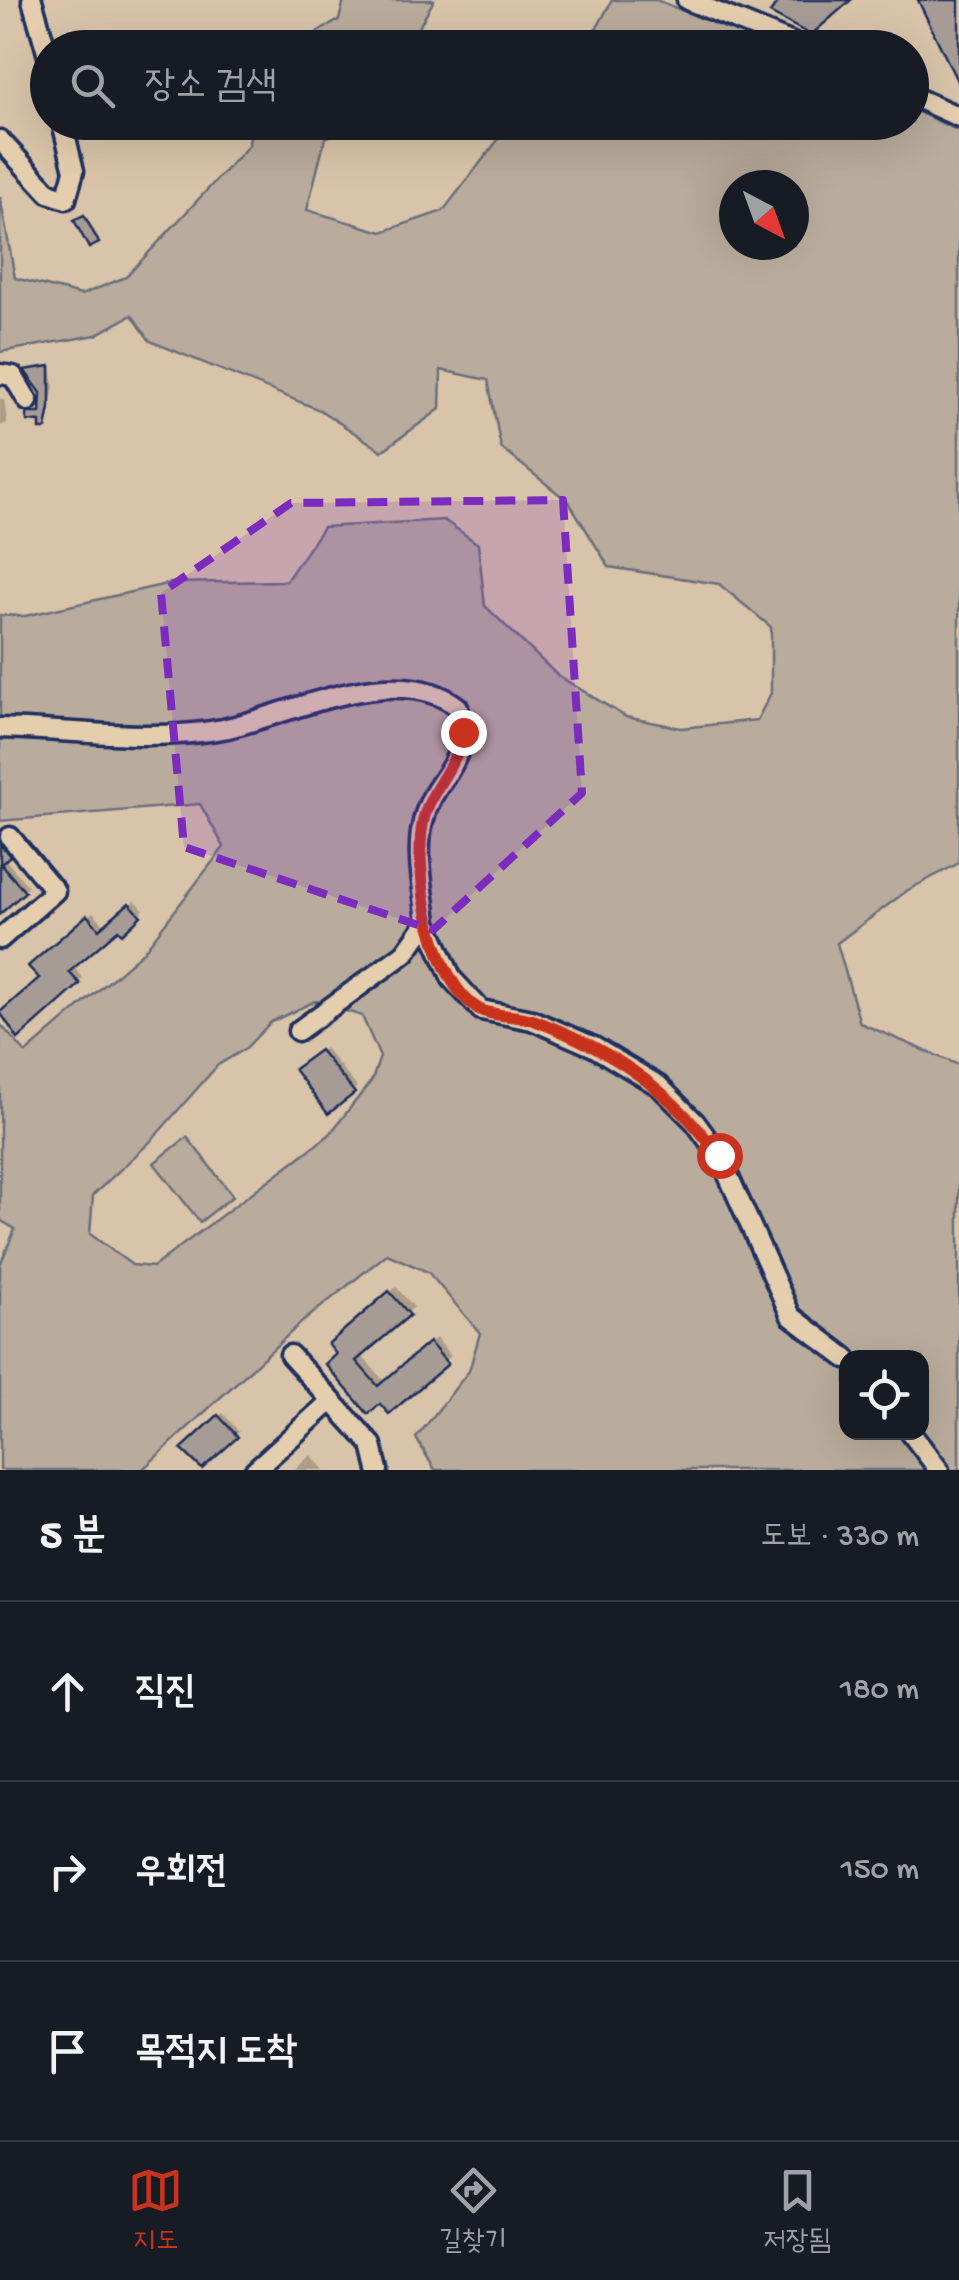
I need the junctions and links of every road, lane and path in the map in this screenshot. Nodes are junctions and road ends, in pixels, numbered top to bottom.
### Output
1 (32, 0) edge
2 (688, 0) edge
3 (41, 30) edge
4 (761, 30) edge
5 (929, 104) edge
6 (959, 118) edge
7 (0, 140) edge
8 (66, 140) edge
9 (0, 374) edge
10 (28, 401) dead end
11 (0, 728) edge
12 (10, 837) dead end
13 (427, 922) junction
14 (0, 938) edge
15 (298, 1031) dead end
16 (839, 1353) edge
17 (290, 1355) dead end
18 (331, 1401) junction
19 (916, 1440) edge
20 (255, 1470) edge
21 (378, 1470) edge
22 (939, 1470) edge

1 - 3 street
2 - 4 street
5 - 6 street
7 - 8 street
9 - 10 street
11 - 13 street
12 - 14 street
13 - 15 street
13 - 16 street
17 - 18 street
18 - 20 street
18 - 21 street
19 - 22 street

